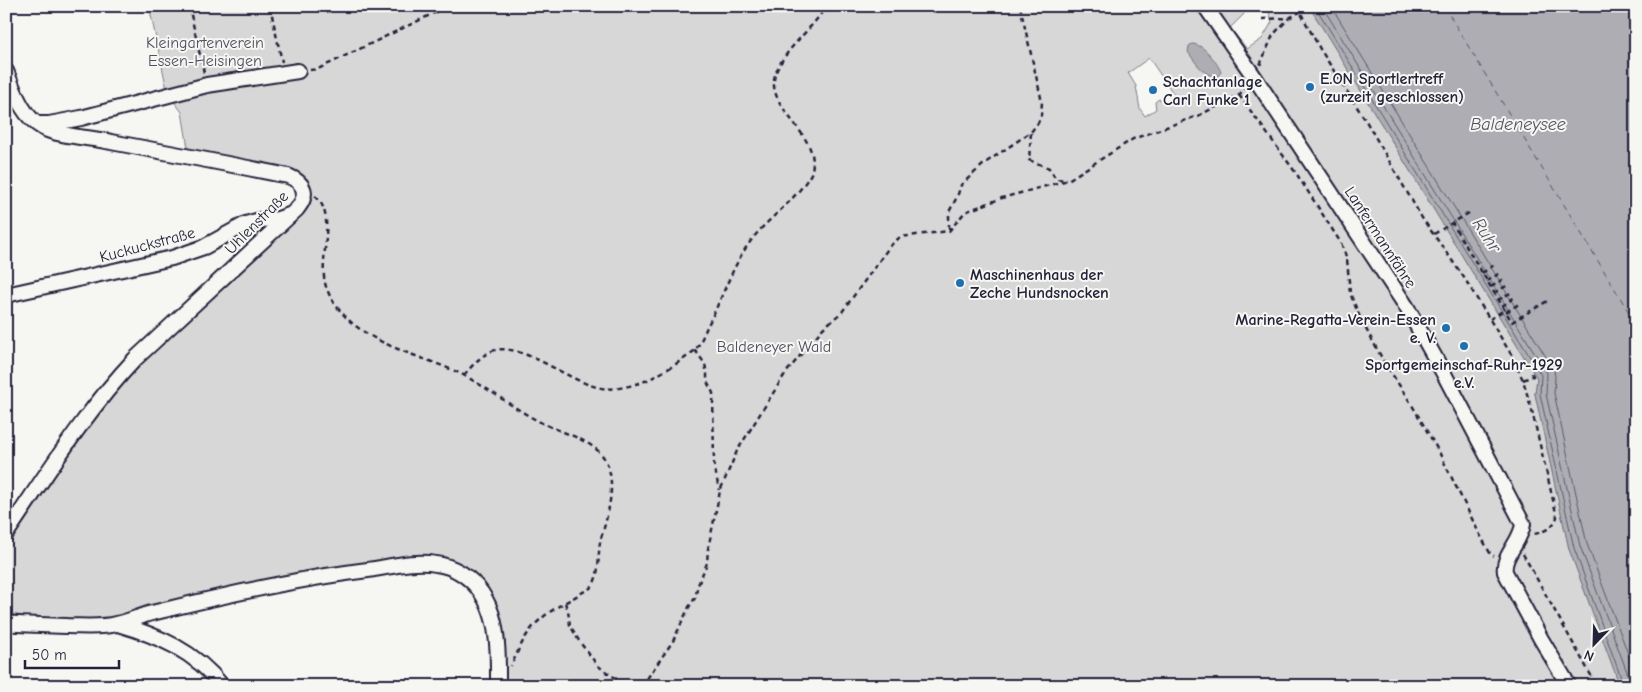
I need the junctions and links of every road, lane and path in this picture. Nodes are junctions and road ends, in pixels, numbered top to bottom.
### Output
1 (189, 6) edge
2 (270, 6) edge
3 (449, 6) edge
4 (826, 6) edge
5 (1020, 6) edge
6 (1204, 6) edge
7 (1297, 6) edge
8 (1300, 12) junction
9 (1289, 18) junction
10 (1262, 19) dead end
11 (298, 71) joint
12 (6, 72) edge
13 (284, 73) junction
14 (1255, 78) junction
15 (207, 86) junction
16 (10, 92) edge
17 (36, 122) junction
18 (1031, 132) junction
19 (1068, 180) junction
20 (304, 193) junction
21 (1469, 213) dead end
22 (292, 214) junction
23 (1452, 223) junction
24 (949, 231) junction
25 (1434, 234) junction
26 (1497, 263) dead end
27 (1482, 273) junction
28 (1500, 273) dead end
29 (1504, 279) dead end
30 (1487, 281) junction
31 (1508, 285) dead end
32 (1491, 287) junction
33 (1512, 292) dead end
34 (1494, 293) junction
35 (6, 295) edge
36 (1516, 298) dead end
37 (1498, 300) junction
38 (1549, 300) dead end
39 (1520, 304) dead end
40 (1502, 306) junction
41 (1505, 311) junction
42 (1490, 319) junction
43 (695, 350) junction
44 (1530, 370) dead end
45 (464, 375) junction
46 (1523, 380) junction
47 (720, 491) junction
48 (6, 534) edge
49 (1520, 538) junction
50 (1504, 566) junction
51 (565, 603) junction
52 (6, 623) edge
53 (118, 624) junction
54 (498, 685) edge
55 (222, 686) edge
56 (627, 686) edge
57 (642, 686) edge
58 (1569, 686) edge
59 (1597, 686) edge

1 - 15 path
2 - 13 path
3 - 11 path
4 - 43 path
5 - 18 path
6 - 14 street, Lanfermannfähre
7 - 8 path
8 - 9 path
8 - 25 path
9 - 10 path
9 - 14 path
11 - 13 street
12 - 16 street, Uhlenstraße
13 - 15 street
14 - 49 street, Lanfermannfähre
15 - 17 street
16 - 17 street, Uhlenstraße
17 - 20 street, Uhlenstraße
18 - 19 path
18 - 24 path
19 - 24 path
19 - 50 path
20 - 22 street, Uhlenstraße
20 - 45 path
21 - 23 path
22 - 35 street, Kuckuckstraße
22 - 48 street, Uhlenstraße
23 - 25 path
23 - 27 path
24 - 47 path
25 - 42 path
26 - 27 path
27 - 30 path
28 - 30 path
29 - 32 path
30 - 32 path
31 - 34 path
32 - 34 path
33 - 37 path
34 - 37 path
36 - 40 path
37 - 40 path
38 - 41 path
39 - 41 path
40 - 41 path
41 - 42 path
42 - 46 path
43 - 45 path
43 - 47 path
44 - 46 path
45 - 51 path
46 - 49 path
47 - 57 path
49 - 50 street
49 - 59 path
50 - 58 street
51 - 54 path
51 - 56 path
52 - 53 street
53 - 54 street
53 - 55 street

